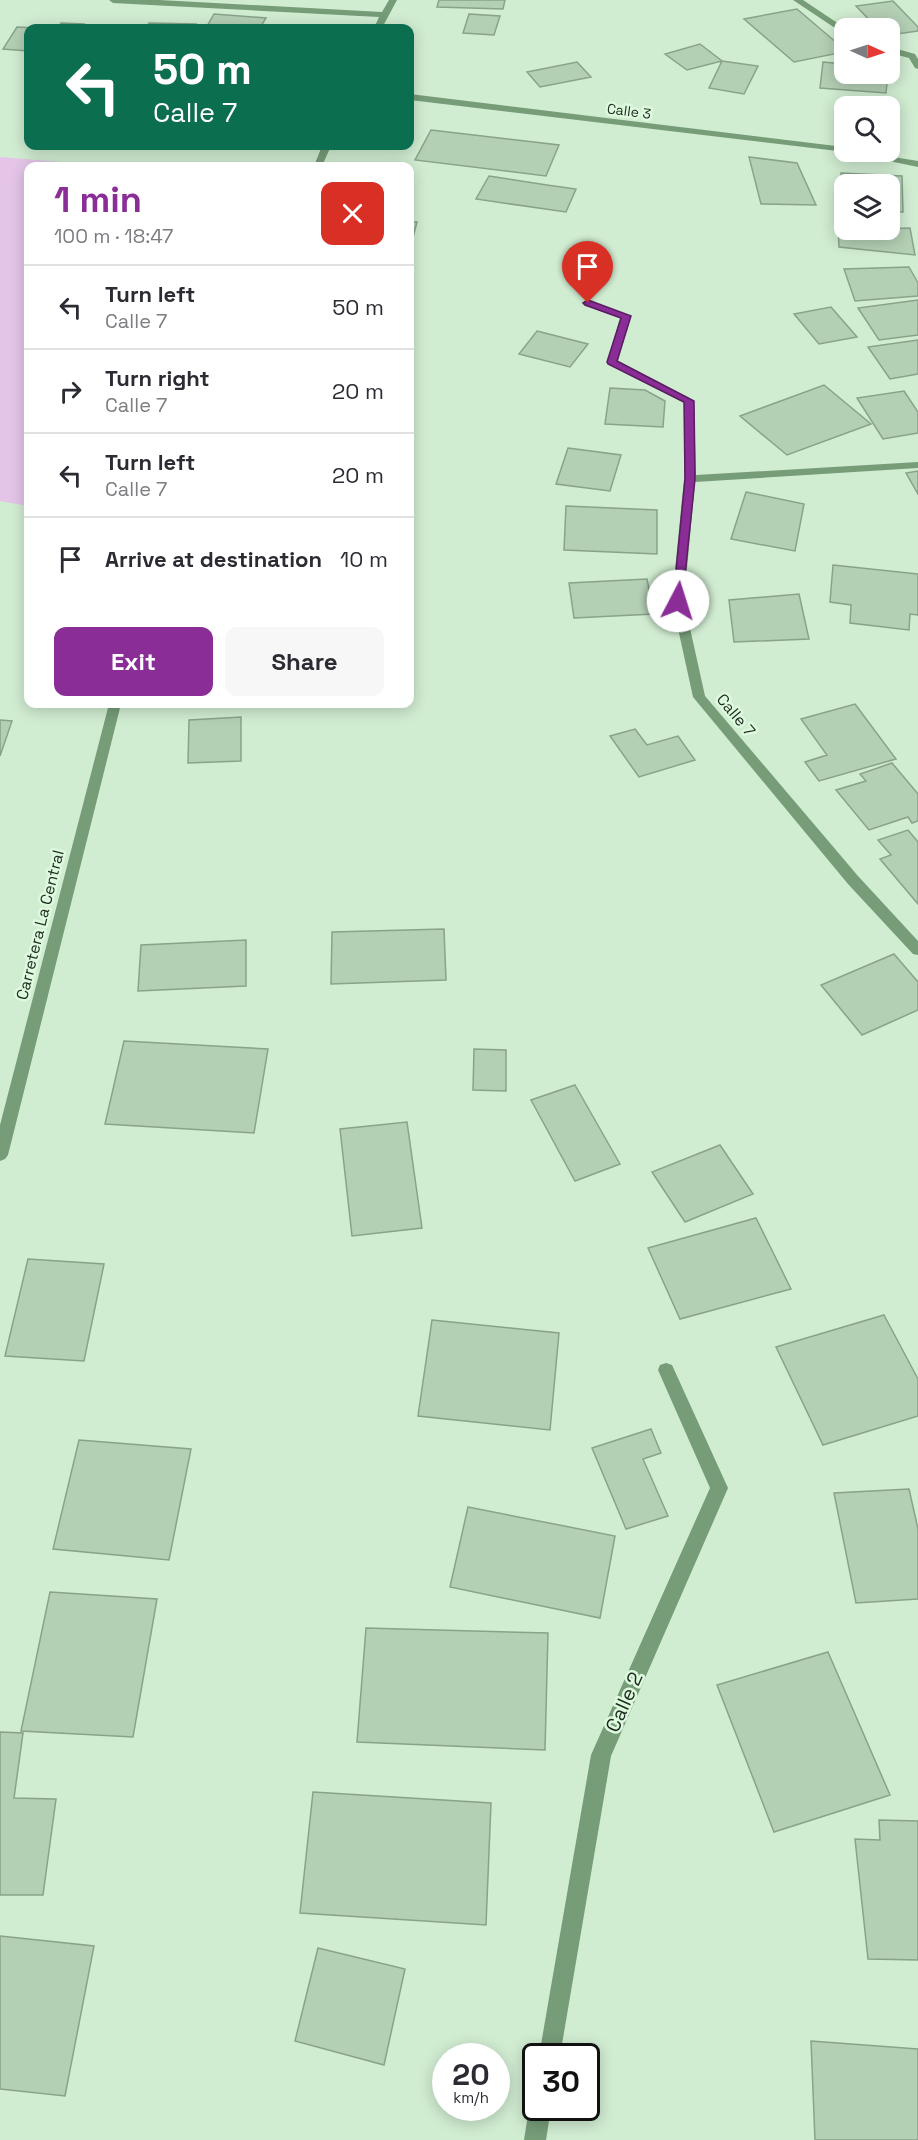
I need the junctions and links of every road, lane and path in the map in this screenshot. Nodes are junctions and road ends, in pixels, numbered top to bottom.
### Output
1 (113, 0) edge
2 (393, 0) edge
3 (797, 0) edge
4 (385, 15) junction
5 (380, 24) edge
6 (834, 25) edge
7 (900, 52) edge
8 (915, 55) edge
9 (918, 66) edge
10 (414, 97) edge
11 (834, 149) edge
12 (900, 161) edge
13 (918, 164) edge
14 (588, 303) dead end
15 (918, 465) edge
16 (690, 479) junction
17 (114, 708) edge
18 (918, 950) edge
19 (0, 1155) edge
20 (666, 1370) dead end
21 (551, 2043) edge
22 (538, 2121) edge
23 (535, 2140) edge

1 - 4 street
2 - 4 street
3 - 6 street
4 - 5 street
7 - 8 street
8 - 9 street
10 - 11 street, Calle 3
12 - 13 street
14 - 16 street, Calle 7
15 - 16 street
16 - 18 street, Calle 7
17 - 19 street, Carretera La Central
20 - 21 street, Calle 2
22 - 23 street

